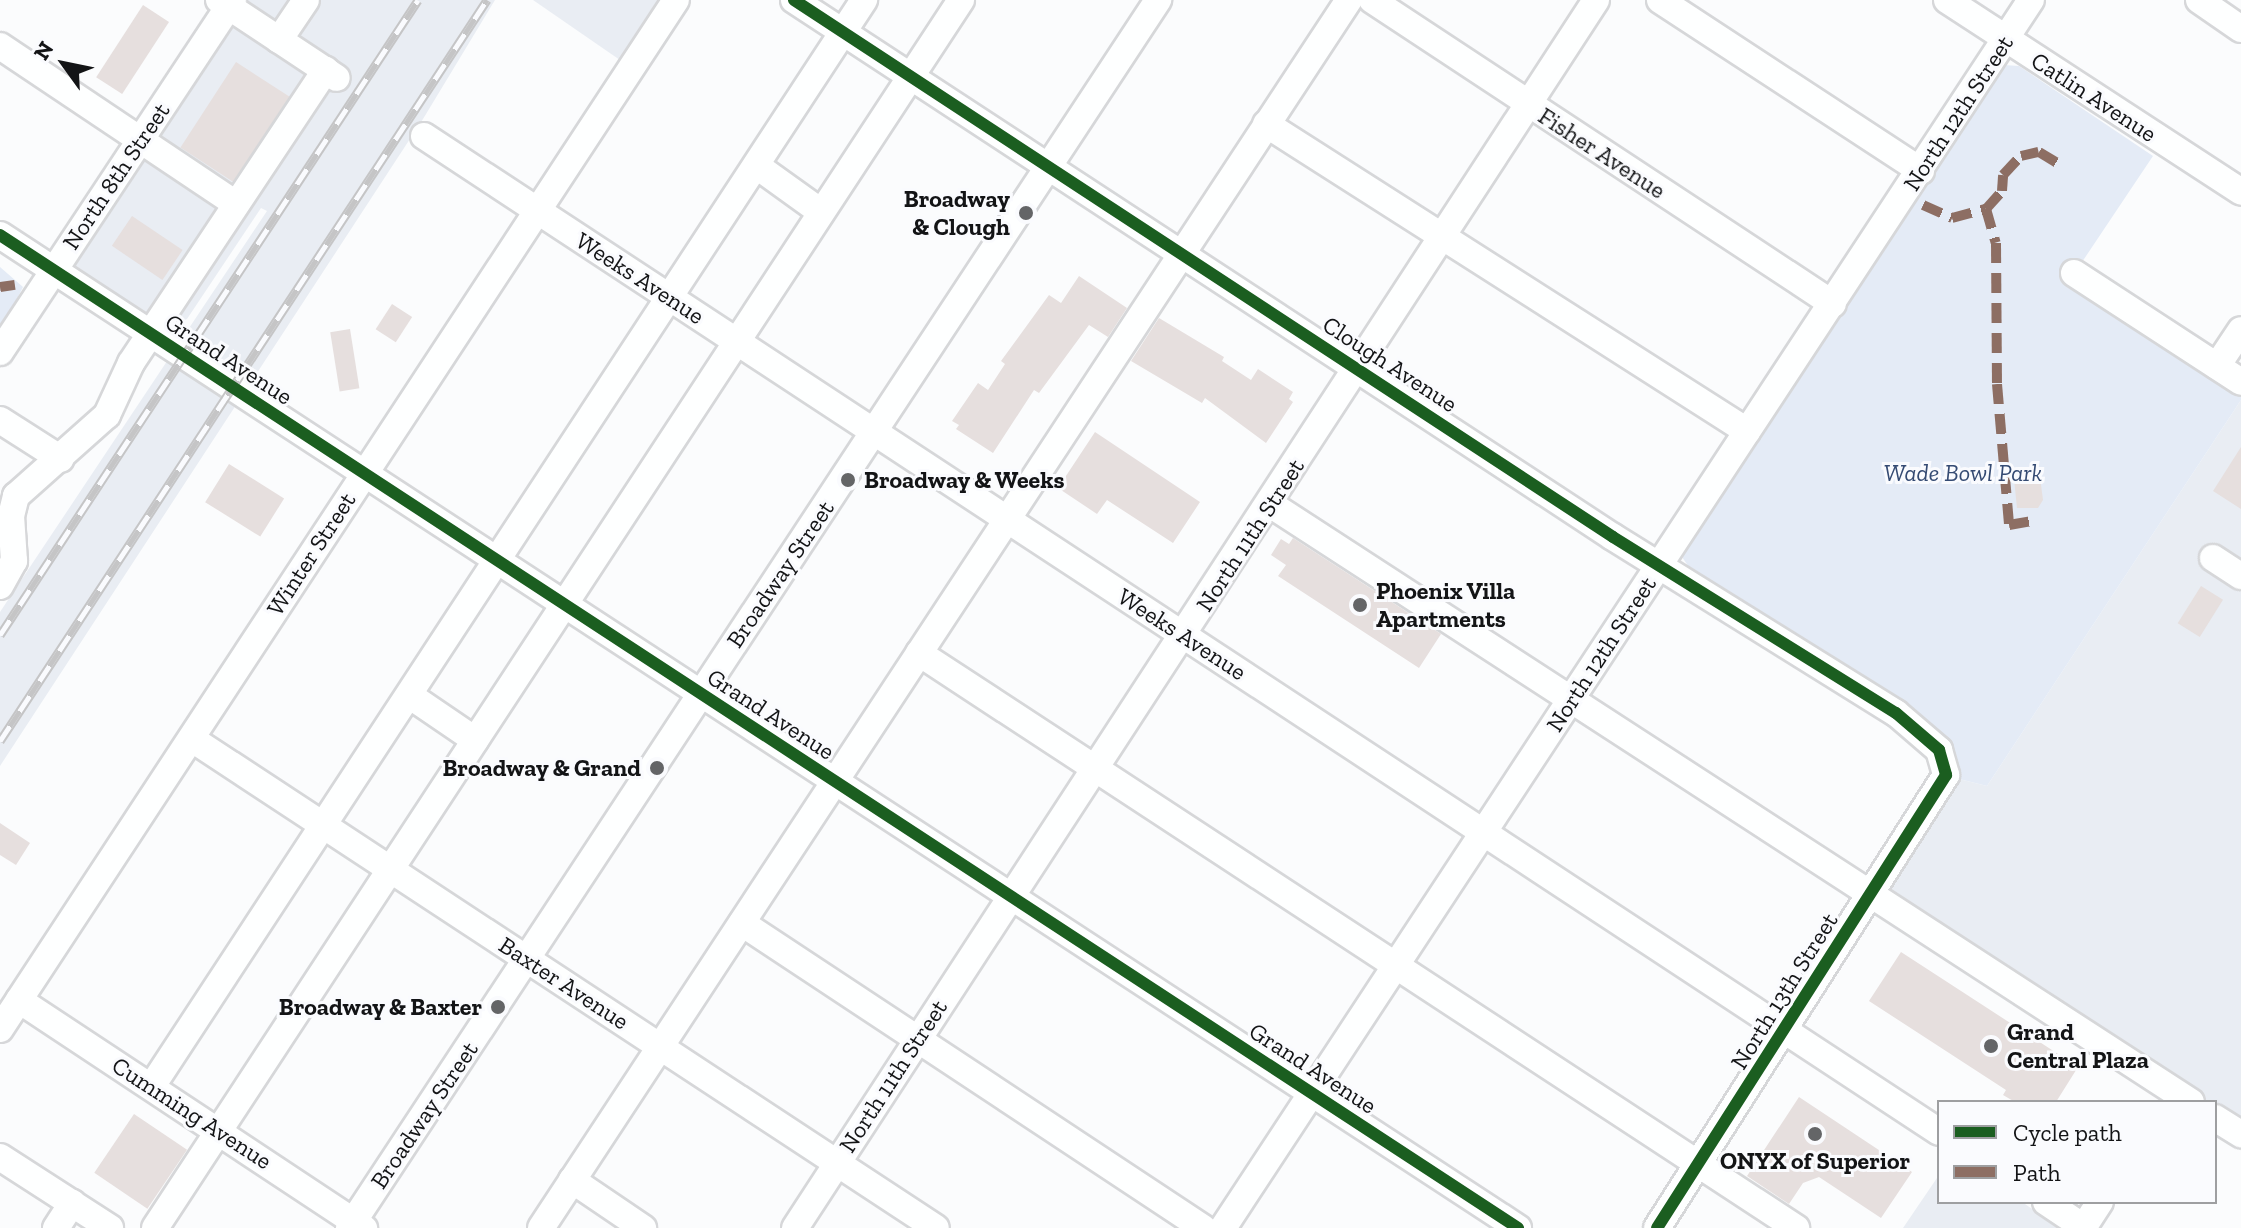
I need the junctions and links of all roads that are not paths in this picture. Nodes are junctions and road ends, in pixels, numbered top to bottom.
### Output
1 (306, 0) edge
2 (676, 0) edge
3 (794, 0) edge
4 (864, 0) edge
5 (961, 0) edge
6 (1158, 0) edge
7 (1349, 0) edge
8 (1372, 0) edge
9 (1596, 0) edge
10 (1660, 0) edge
11 (1947, 0) edge
12 (2031, 0) edge
13 (2199, 0) edge
14 (227, 2) edge
15 (2241, 29) edge
16 (843, 32) junction
17 (2006, 39) junction
18 (279, 40) junction
19 (0, 46) edge
20 (911, 76) junction
21 (1528, 104) junction
22 (1266, 124) junction
23 (424, 136) dead end
24 (141, 138) junction
25 (1050, 165) junction
26 (757, 166) junction
27 (1921, 171) junction
28 (2241, 192) edge
29 (236, 204) junction
30 (537, 210) junction
31 (821, 212) junction
32 (0, 235) edge
33 (1441, 237) junction
34 (1181, 251) junction
35 (54, 270) junction
36 (2074, 273) dead end
37 (669, 297) junction
38 (1833, 304) junction
39 (2241, 330) edge
40 (151, 333) junction
41 (739, 343) junction
42 (0, 352) edge
43 (2217, 366) junction
44 (1357, 370) junction
45 (2241, 382) edge
46 (0, 420) edge
47 (1747, 431) junction
48 (875, 432) junction
49 (61, 459) junction
50 (363, 474) junction
51 (1270, 504) junction
52 (1008, 520) junction
53 (2213, 558) dead end
54 (497, 561) junction
55 (1661, 563) junction
56 (2241, 576) edge
57 (0, 586) edge
58 (564, 606) junction
59 (1184, 635) junction
60 (919, 653) junction
61 (409, 695) junction
62 (700, 695) junction
63 (1570, 700) junction
64 (192, 739) junction
65 (475, 740) junction
66 (1098, 766) junction
67 (1946, 775) joint
68 (837, 783) junction
69 (323, 825) junction
70 (1483, 832) junction
71 (390, 869) junction
72 (1870, 893) junction
73 (1012, 898) junction
74 (742, 923) junction
75 (528, 959) junction
76 (1396, 964) junction
77 (19, 1000) junction
78 (0, 1029) edge
79 (1786, 1031) junction
80 (917, 1039) junction
81 (659, 1046) junction
82 (152, 1086) junction
83 (1311, 1094) junction
84 (2177, 1098) edge
85 (2217, 1119) edge
86 (219, 1131) junction
87 (1937, 1131) edge
88 (2241, 1134) edge
89 (0, 1157) edge
90 (836, 1162) junction
91 (1699, 1163) junction
92 (572, 1180) junction
93 (72, 1203) junction
94 (2049, 1204) edge
95 (2099, 1204) edge
96 (356, 1226) edge
97 (1220, 1227) edge
98 (56, 1228) edge
99 (110, 1228) edge
100 (155, 1228) edge
101 (541, 1228) edge
102 (643, 1228) edge
103 (795, 1228) edge
104 (936, 1228) edge
105 (1518, 1228) edge
106 (1657, 1228) edge
107 (1796, 1228) edge
108 (2084, 1228) edge

1 - 18 street
2 - 30 street, Winter Street
3 - 16 street, Clough Avenue
4 - 16 street
5 - 20 street
6 - 25 street, Broadway Street
7 - 22 street
8 - 21 street, Fisher Avenue
9 - 21 street, North 11th Street
10 - 27 street
11 - 17 street, Catlin Avenue
12 - 17 street, North 12th Street
13 - 15 street
14 - 18 street
14 - 24 street, North 8th Street
16 - 20 street, Clough Avenue
16 - 26 street
17 - 27 street, North 12th Street
17 - 28 street, Catlin Avenue
18 - 29 street
19 - 24 street
20 - 25 street, Clough Avenue
20 - 31 street
21 - 33 street, North 11th Street
21 - 38 street, Fisher Avenue
22 - 33 street
22 - 34 street
23 - 30 street, Weeks Avenue
24 - 29 street
24 - 35 street, North 8th Street
25 - 34 street, Clough Avenue
25 - 48 street, Broadway Street
26 - 31 street
26 - 37 street
27 - 38 street, North 12th Street
29 - 40 street
30 - 37 street, Weeks Avenue
30 - 50 street, Winter Street
31 - 41 street
32 - 35 street, Grand Avenue
33 - 44 street, North 11th Street
33 - 47 street
34 - 44 street, Clough Avenue
34 - 52 street
35 - 40 street, Grand Avenue
35 - 42 street, North 8th Street
36 - 43 street
37 - 41 street, Weeks Avenue
37 - 54 street
38 - 47 street, North 12th Street
39 - 43 street
40 - 49 street
40 - 50 street, Grand Avenue
41 - 48 street, Weeks Avenue
41 - 58 street
43 - 45 street
44 - 51 street, North 11th Street
44 - 55 street, Clough Avenue
46 - 49 street
47 - 55 street, North 12th Street
48 - 52 street, Weeks Avenue
48 - 62 street, Broadway Street
49 - 57 street
50 - 54 street, Grand Avenue
50 - 64 street, Winter Street
51 - 59 street, North 11th Street
51 - 63 street
52 - 59 street, Weeks Avenue
52 - 60 street
53 - 56 street
54 - 58 street, Grand Avenue
54 - 61 street
55 - 63 street, North 12th Street
55 - 67 street, Clough Avenue
58 - 62 street, Grand Avenue
58 - 65 street
59 - 66 street, North 11th Street
59 - 70 street, Weeks Avenue
60 - 66 street
60 - 68 street
61 - 65 street
61 - 69 street
62 - 68 street, Grand Avenue
62 - 75 street, Broadway Street
63 - 70 street, North 12th Street
63 - 72 street
64 - 69 street, Baxter Avenue
64 - 77 street, Winter Street
65 - 71 street
66 - 73 street, North 11th Street
66 - 76 street
67 - 72 street, North 13th Street
68 - 73 street, Grand Avenue
68 - 74 street
69 - 71 street, Baxter Avenue
69 - 82 street
70 - 76 street, North 12th Street
70 - 79 street, Weeks Avenue
71 - 75 street, Baxter Avenue
71 - 86 street
72 - 79 street, North 13th Street
72 - 84 street
73 - 80 street, North 11th Street
73 - 83 street, Grand Avenue
74 - 80 street
74 - 81 street
75 - 81 street, Baxter Avenue
75 - 96 street, Broadway Street
76 - 83 street, North 12th Street
76 - 91 street
77 - 78 street, Winter Street
77 - 82 street, Cumming Avenue
79 - 87 street, Weeks Avenue
79 - 91 street, North 13th Street
80 - 90 street, North 11th Street
80 - 97 street
81 - 90 street, Baxter Avenue
81 - 92 street
82 - 86 street, Cumming Avenue
83 - 97 street, North 12th Street
83 - 105 street, Grand Avenue
85 - 88 street
86 - 96 street, Cumming Avenue
86 - 100 street
89 - 93 street
90 - 103 street, North 11th Street
90 - 104 street, Baxter Avenue
91 - 106 street, North 13th Street
91 - 107 street
92 - 101 street
92 - 102 street
93 - 98 street
93 - 99 street
94 - 108 street
95 - 108 street

